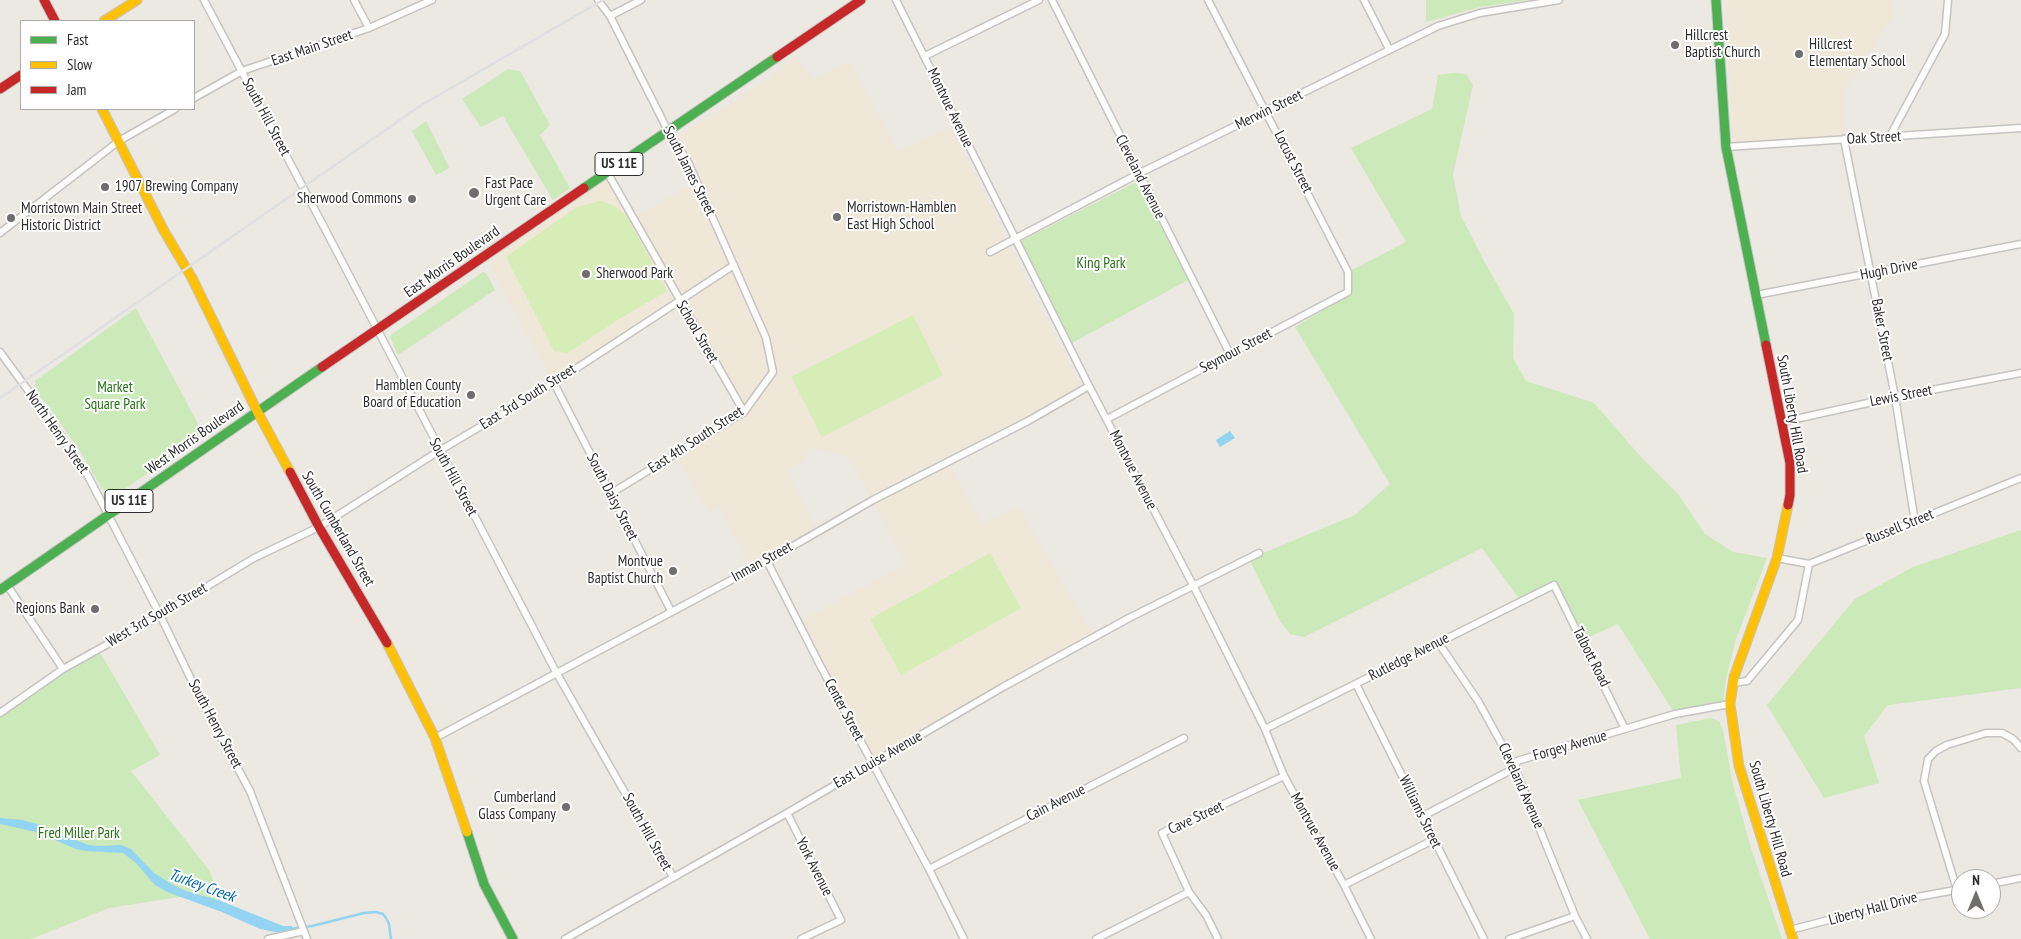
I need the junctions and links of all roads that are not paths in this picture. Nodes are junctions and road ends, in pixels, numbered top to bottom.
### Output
1 (44, 0) edge
2 (137, 0) edge
3 (204, 0) edge
4 (354, 0) edge
5 (432, 0) edge
6 (598, 0) edge
7 (641, 0) edge
8 (861, 0) edge
9 (896, 0) edge
10 (1039, 0) edge
11 (1052, 0) edge
12 (1208, 0) edge
13 (1364, 0) edge
14 (1559, 0) edge
15 (1716, 0) edge
16 (1948, 0) edge
17 (610, 16) junction
18 (54, 20) edge
19 (106, 20) edge
20 (369, 28) junction
21 (1389, 49) junction
22 (925, 56) junction
23 (242, 71) junction
24 (20, 75) edge
25 (0, 89) edge
26 (195, 97) edge
27 (103, 110) edge
28 (173, 110) edge
29 (1266, 111) junction
30 (2021, 128) edge
31 (668, 131) junction
32 (1888, 138) junction
33 (1844, 139) junction
34 (119, 140) junction
35 (1726, 147) junction
36 (607, 172) junction
37 (1138, 174) junction
38 (0, 233) edge
39 (1014, 238) junction
40 (2021, 244) edge
41 (990, 252) dead end
42 (734, 265) junction
43 (1348, 272) joint
44 (1871, 274) junction
45 (1756, 295) junction
46 (679, 300) junction
47 (378, 330) junction
48 (768, 347) joint
49 (0, 352) edge
50 (1230, 354) junction
51 (2021, 374) edge
52 (554, 383) junction
53 (1089, 386) junction
54 (1895, 397) junction
55 (257, 410) junction
56 (744, 412) junction
57 (1106, 418) junction
58 (1782, 422) junction
59 (439, 451) junction
60 (2021, 478) edge
61 (610, 494) junction
62 (108, 515) junction
63 (1915, 522) junction
64 (319, 527) junction
65 (1259, 553) dead end
66 (1777, 558) junction
67 (767, 561) junction
68 (1809, 564) junction
69 (1193, 585) junction
70 (1554, 585) joint
71 (3, 587) edge
72 (671, 611) junction
73 (160, 615) junction
74 (1438, 642) junction
75 (63, 669) junction
76 (556, 672) junction
77 (1733, 683) junction
78 (1356, 684) junction
79 (1730, 704) junction
80 (0, 713) edge
81 (1265, 729) junction
82 (1626, 729) junction
83 (435, 738) junction
84 (1184, 738) dead end
85 (2021, 748) edge
86 (873, 763) junction
87 (1515, 768) junction
88 (1284, 776) junction
89 (787, 813) junction
90 (1423, 816) junction
91 (1433, 840) junction
92 (929, 869) junction
93 (1953, 869) edge
94 (673, 878) junction
95 (2021, 878) edge
96 (2001, 882) edge
97 (1344, 886) junction
98 (1951, 891) edge
99 (1189, 892) junction
100 (1575, 916) junction
101 (304, 931) junction
102 (1791, 935) edge
103 (268, 939) edge
104 (307, 939) edge
105 (513, 939) edge
106 (564, 939) edge
107 (801, 939) edge
108 (964, 939) edge
109 (1096, 939) edge
110 (1218, 939) edge
111 (1371, 939) edge
112 (1484, 939) edge
113 (1509, 939) edge
114 (1587, 939) edge

1 - 18 main road
2 - 19 main road
3 - 23 street, South Hill Street
4 - 20 street
5 - 20 street, East Main Street
6 - 17 street, South James Street
7 - 17 street
8 - 31 main road, East Morris Boulevard / US 11E
9 - 22 street, Montvue Avenue
10 - 22 street
11 - 37 street, Cleveland Avenue
12 - 29 street, Locust Street
13 - 21 street
14 - 21 street, Merwin Street
15 - 35 main road, South Liberty Hill Road
16 - 32 street
17 - 31 street, South James Street
20 - 23 street, East Main Street
21 - 29 street, Merwin Street
22 - 39 street, Montvue Avenue
23 - 26 street, East Main Street
23 - 47 street, South Hill Street
24 - 25 main road
27 - 34 main road, South Cumberland Street
28 - 34 street
29 - 37 street, Merwin Street
29 - 43 street, Locust Street
30 - 32 street, Oak Street
31 - 36 main road, East Morris Boulevard / US 11E
31 - 42 street, South James Street
32 - 33 street, Oak Street
33 - 35 street, Oak Street
33 - 44 street, Baker Street
34 - 38 street
34 - 55 main road, South Cumberland Street
35 - 45 main road, South Liberty Hill Road
36 - 46 street, School Street
36 - 47 main road, East Morris Boulevard / US 11E
37 - 39 street, Merwin Street
37 - 50 street, Cleveland Avenue
39 - 41 street, Merwin Street
39 - 53 street, Montvue Avenue
40 - 44 street, Hugh Drive
42 - 46 street, East 3rd South Street
42 - 48 street, South James Street
43 - 50 street, Seymour Street
44 - 45 street, Hugh Drive
44 - 54 street, Baker Street
45 - 58 main road, South Liberty Hill Road
46 - 52 street, East 3rd South Street
46 - 56 street, School Street
47 - 55 main road, East Morris Boulevard / US 11E
47 - 59 street, South Hill Street
48 - 56 street, East 4th South Street
49 - 62 street, North Henry Street
50 - 57 street, Seymour Street
51 - 54 street, Lewis Street
52 - 59 street, East 3rd South Street
52 - 61 street, South Daisy Street
53 - 57 street, Montvue Avenue
53 - 67 street, Inman Street
54 - 58 street, Lewis Street
54 - 63 street, Baker Street
55 - 62 main road, West Morris Boulevard / US 11E
55 - 64 main road, South Cumberland Street
56 - 61 street, East 4th South Street
57 - 69 street, Montvue Avenue
58 - 66 main road, South Liberty Hill Road
59 - 64 street, East 3rd South Street
59 - 76 street, South Hill Street
60 - 63 street, Russell Street
61 - 72 street, South Daisy Street
62 - 71 main road, West Morris Boulevard / US 11E
62 - 73 street, South Henry Street
63 - 68 street, Russell Street
64 - 73 street, West 3rd South Street
64 - 83 main road, South Cumberland Street
65 - 69 street, East Louise Avenue
66 - 68 street
66 - 77 main road, South Liberty Hill Road
67 - 72 street, Inman Street
67 - 86 street, Center Street
68 - 77 street
69 - 81 street, Montvue Avenue
69 - 86 street, East Louise Avenue
70 - 74 street, Rutledge Avenue
70 - 82 street, Talbott Road
71 - 75 street
72 - 76 street, Inman Street
73 - 75 street, West 3rd South Street
73 - 101 street, South Henry Street
74 - 78 street, Rutledge Avenue
74 - 87 street, Cleveland Avenue
75 - 80 street, West 3rd South Street
76 - 83 street, Inman Street
76 - 94 street, South Hill Street
77 - 79 main road, South Liberty Hill Road
78 - 81 street, Rutledge Avenue
78 - 90 street, Williams Street
79 - 82 street, Forgey Avenue
79 - 102 main road, South Liberty Hill Road
81 - 88 street, Montvue Avenue
82 - 87 street, Forgey Avenue
83 - 105 main road, South Cumberland Street
84 - 92 street, Cain Avenue
85 - 93 street, Liberty Hall Drive
86 - 89 street, East Louise Avenue
86 - 92 street, Center Street
87 - 90 street, Forgey Avenue
87 - 100 street, Cleveland Avenue
88 - 97 street, Montvue Avenue
88 - 99 street, Cave Street
89 - 94 street, East Louise Avenue
89 - 107 street, York Avenue
90 - 91 street, Williams Street
91 - 97 street
91 - 112 street, Williams Street
92 - 108 street, Center Street
94 - 106 street, East Louise Avenue
95 - 96 street
97 - 111 street, Montvue Avenue
98 - 102 street, Liberty Hall Drive
99 - 109 street
99 - 110 street, Cave Street
100 - 113 street
100 - 114 street, Cleveland Avenue
101 - 103 street
101 - 104 street, South Henry Street

